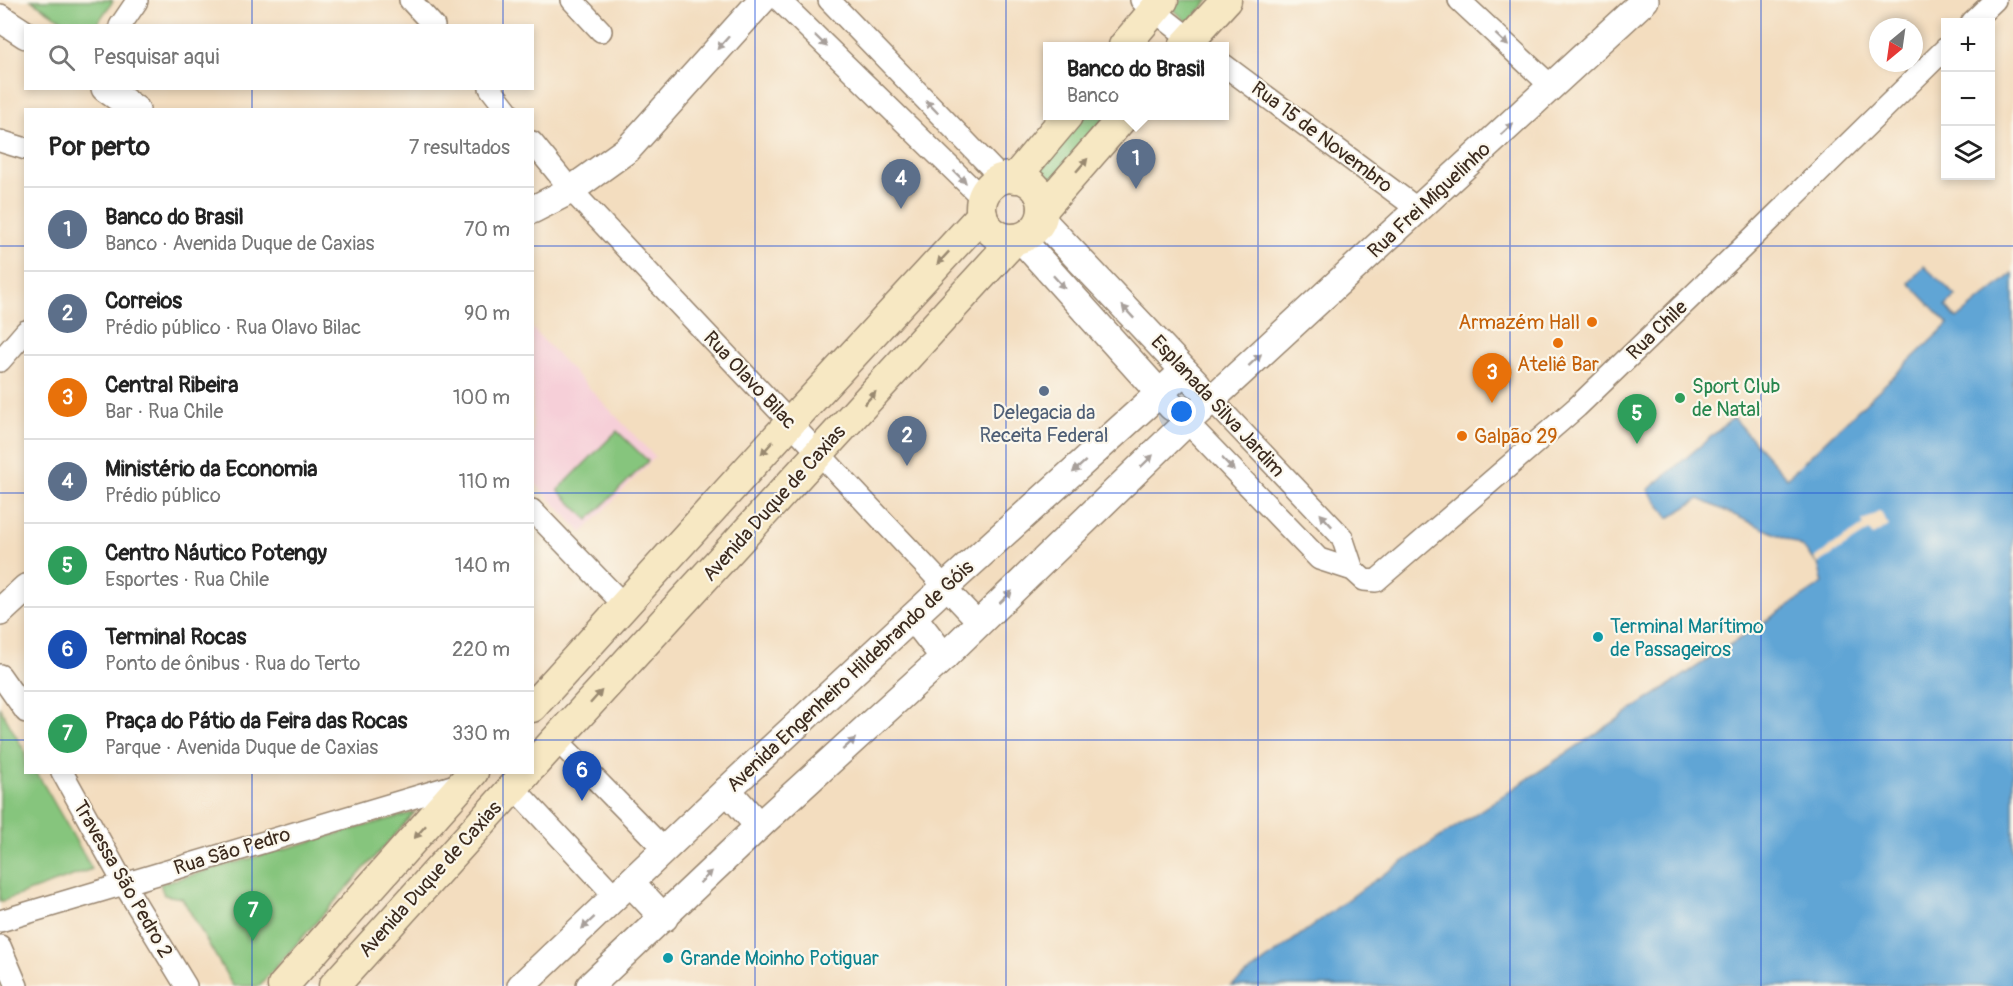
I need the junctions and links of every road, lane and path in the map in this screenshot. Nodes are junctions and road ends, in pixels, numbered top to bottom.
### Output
1 (137, 0) edge
2 (410, 0) edge
3 (572, 0) edge
4 (762, 0) edge
5 (779, 0) edge
6 (829, 0) edge
7 (1226, 0) edge
8 (1460, 0) edge
9 (1645, 0) edge
10 (1995, 0) edge
11 (1153, 3) edge
12 (0, 18) edge
13 (1976, 18) edge
14 (121, 24) edge
15 (432, 24) edge
16 (601, 31) dead end
17 (24, 34) edge
18 (1127, 42) edge
19 (1189, 42) edge
20 (1193, 42) edge
21 (1941, 53) edge
22 (1229, 69) edge
23 (1552, 87) junction
24 (108, 90) edge
25 (492, 90) edge
26 (133, 108) edge
27 (505, 108) edge
28 (1063, 120) edge
29 (1121, 120) edge
30 (0, 141) edge
31 (534, 144) edge
32 (24, 148) edge
33 (571, 190) junction
34 (996, 193) junction
35 (534, 209) edge
36 (1419, 210) junction
37 (1030, 226) junction
38 (878, 328) junction
39 (24, 333) edge
40 (908, 356) junction
41 (0, 361) edge
42 (1184, 371) junction
43 (1160, 394) junction
44 (1212, 400) junction
45 (1187, 422) junction
46 (790, 423) junction
47 (819, 453) junction
48 (534, 512) edge
49 (1353, 570) junction
50 (946, 586) junction
51 (24, 590) edge
52 (624, 605) junction
53 (0, 612) edge
54 (913, 617) junction
55 (979, 623) junction
56 (944, 657) junction
57 (0, 675) edge
58 (534, 705) edge
59 (24, 709) edge
60 (557, 740) junction
61 (534, 764) edge
62 (63, 774) edge
63 (524, 775) edge
64 (469, 778) edge
65 (728, 790) junction
66 (759, 826) junction
67 (665, 850) junction
68 (124, 884) junction
69 (623, 890) junction
70 (664, 918) junction
71 (0, 921) edge
72 (0, 946) edge
73 (17, 986) edge
74 (186, 986) edge
75 (283, 986) edge
76 (334, 986) edge
77 (521, 986) edge
78 (590, 986) edge

1 - 14 street
2 - 15 street
3 - 16 street
4 -> 33 street
5 -> 34 street
34 -> 6 street
7 - 20 main road
8 -> 23 street
9 - 23 street, Rua Frei Miguelinho
10 - 13 street
11 - 18 main road
11 - 19 street
12 - 17 street
21 - 49 street, Rua Chile
22 - 36 street, Rua 15 de Novembro
36 -> 23 street, Rua Frei Miguelinho
24 - 26 street
25 - 27 street
28 - 34 main road, Avenida Duque de Caxias
37 -> 29 main road, Avenida Duque de Caxias
30 - 32 street
31 - 33 street, Rua Olavo Bilac
33 - 35 street
33 - 46 street, Rua Olavo Bilac
34 - 37 main road
34 - 37 main road
34 -> 38 main road, Avenida Duque de Caxias
44 -> 36 street, Rua Frei Miguelinho
37 - 40 main road, Avenida Duque de Caxias
42 -> 37 street, Esplanada Silva Jardim
37 -> 43 street, Esplanada Silva Jardim
38 - 40 main road
38 - 46 main road, Avenida Duque de Caxias
39 - 41 street
47 -> 40 main road, Avenida Duque de Caxias
42 - 43 street, Avenida Engenheiro Hildebrando de Góis
42 - 44 street, Esplanada Silva Jardim
43 - 45 street, Esplanada Silva Jardim
43 -> 50 street, Avenida Engenheiro Hildebrando de Góis
44 - 45 street
49 -> 44 street, Esplanada Silva Jardim
45 -> 49 street, Esplanada Silva Jardim
55 -> 45 street
46 - 47 street, Rua Olavo Bilac
46 -> 52 main road, Avenida Duque de Caxias
47 - 50 street, Rua Olavo Bilac
60 -> 47 main road, Avenida Duque de Caxias
48 - 52 street
50 - 54 street, Avenida Engenheiro Hildebrando de Góis
50 - 55 street, Rua Olavo Bilac
51 - 53 street
52 - 58 main road, Avenida Duque de Caxias
54 - 56 street
54 - 65 street, Avenida Engenheiro Hildebrando de Góis
55 - 56 street
66 -> 56 street
57 - 59 street
60 - 61 main road, Avenida Duque de Caxias
60 - 67 street
62 - 68 street, Travessa São Pedro 2
63 - 69 street
63 - 76 main road, Avenida Duque de Caxias
64 - 68 street, Rua São Pedro
64 -> 75 main road, Avenida Duque de Caxias
65 - 66 street
65 - 67 street, Avenida Engenheiro Hildebrando de Góis
70 -> 66 street
67 - 69 street, Avenida Engenheiro Hildebrando de Góis
68 - 71 street, Rua São Pedro
68 - 74 street, Travessa São Pedro 2
69 - 70 street
69 -> 77 street, Avenida Engenheiro Hildebrando de Góis
70 - 78 street
72 - 73 street

